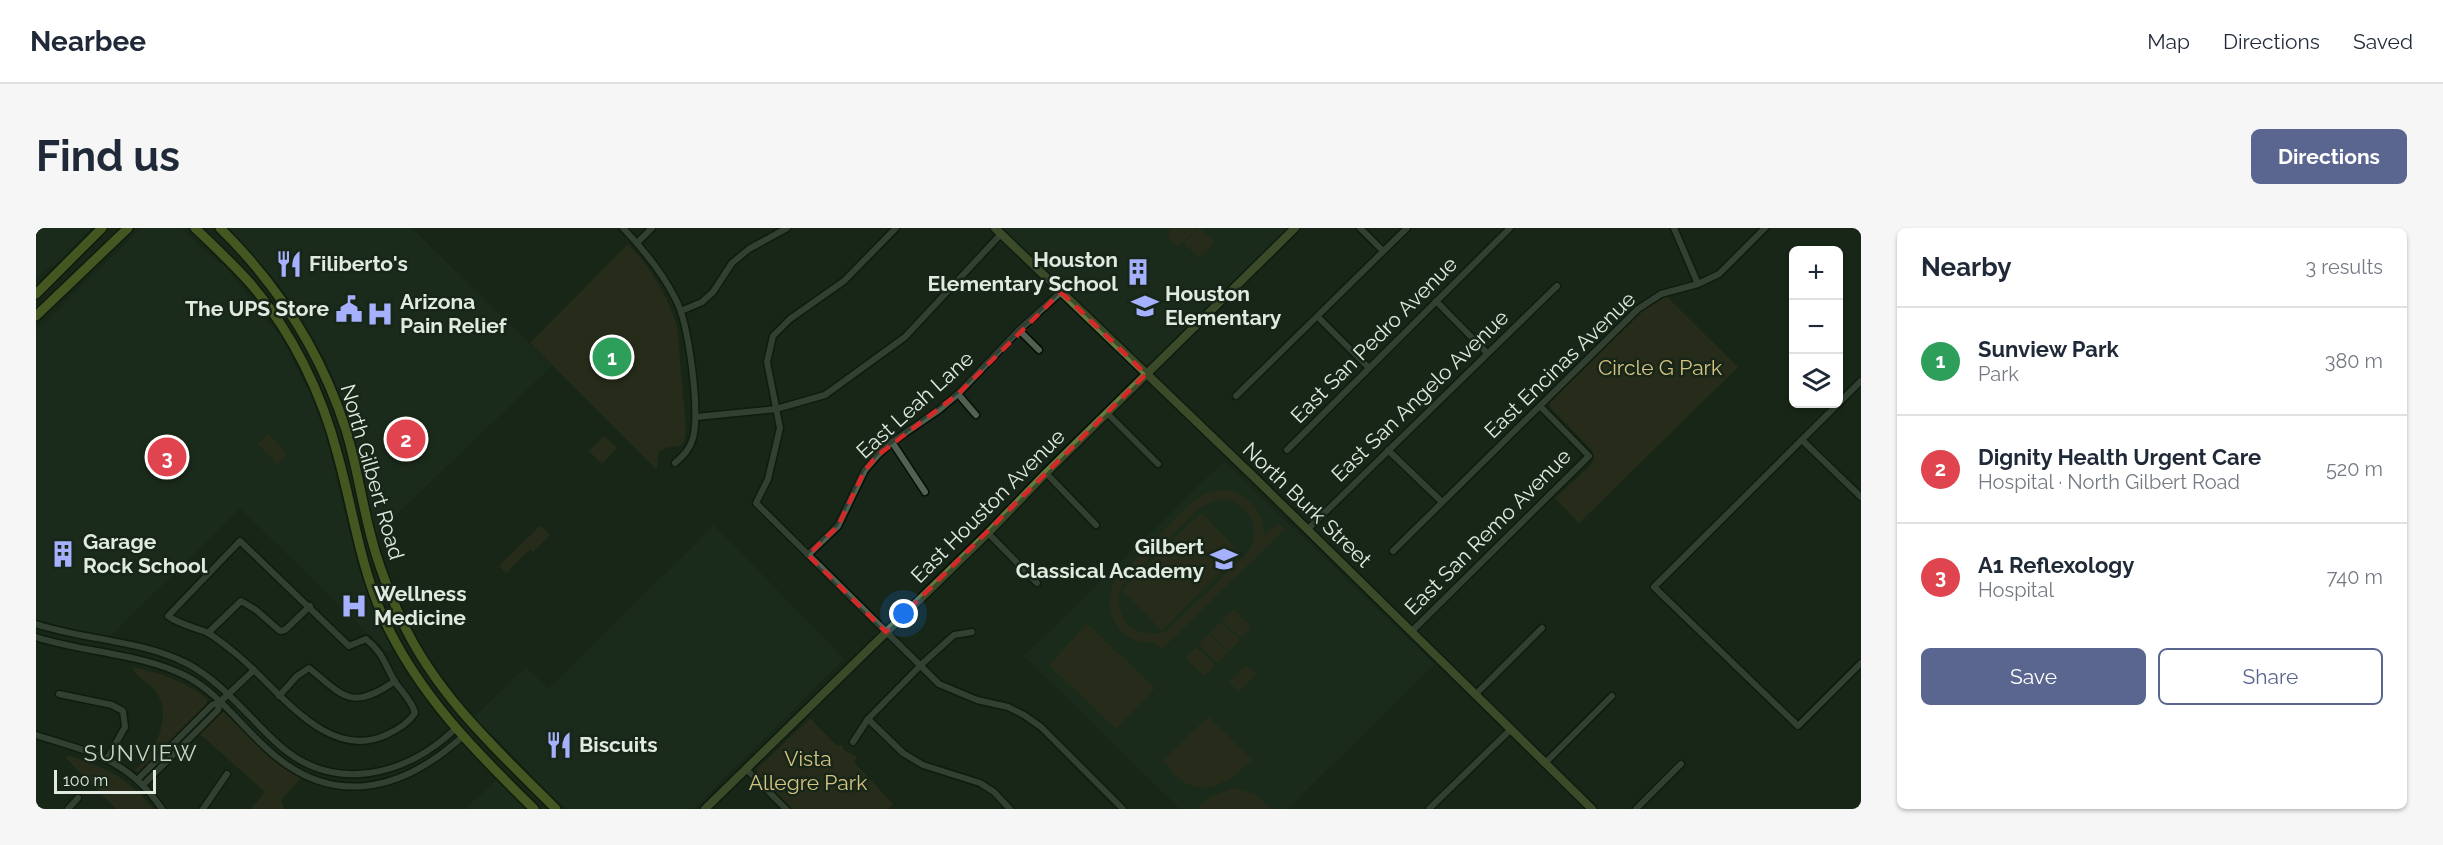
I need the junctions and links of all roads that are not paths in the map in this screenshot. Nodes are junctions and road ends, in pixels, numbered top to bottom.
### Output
1 (102, 228) edge
2 (128, 228) edge
3 (195, 228) edge
4 (220, 228) edge
5 (623, 228) edge
6 (651, 228) edge
7 (787, 228) edge
8 (896, 228) edge
9 (1295, 228) edge
10 (1360, 228) edge
11 (1407, 228) edge
12 (1510, 228) edge
13 (1674, 228) edge
14 (1765, 228) edge
15 (998, 231) edge
16 (637, 243) junction
17 (1383, 251) junction
18 (1698, 284) junction
19 (1557, 286) dead end
20 (1061, 292) junction
21 (36, 294) edge
22 (1436, 301) junction
23 (681, 311) junction
24 (292, 313) junction
25 (36, 316) edge
26 (1318, 316) junction
27 (278, 321) junction
28 (1019, 330) junction
29 (1039, 350) dead end
30 (1487, 353) junction
31 (1369, 368) junction
32 (1146, 374) junction
33 (1861, 381) edge
34 (958, 394) junction
35 (1236, 396) dead end
36 (1540, 406) junction
37 (776, 409) junction
38 (1107, 412) junction
39 (976, 415) dead end
40 (696, 417) junction
41 (1802, 440) junction
42 (892, 442) junction
43 (1287, 450) dead end
44 (1388, 450) junction
45 (675, 464) dead end
46 (1158, 464) dead end
47 (1046, 473) junction
48 (925, 492) dead end
49 (1861, 497) edge
50 (1442, 502) junction
51 (1096, 525) dead end
52 (1307, 530) junction
53 (988, 533) junction
54 (1393, 551) dead end
55 (808, 555) junction
56 (1037, 583) dead end
57 (310, 606) junction
58 (36, 624) edge
59 (1542, 628) dead end
60 (886, 632) junction
61 (972, 632) dead end
62 (1411, 632) junction
63 (208, 633) junction
64 (36, 637) edge
65 (1861, 663) edge
66 (921, 666) junction
67 (254, 670) junction
68 (395, 681) junction
69 (59, 694) dead end
70 (228, 695) junction
71 (1475, 695) junction
72 (279, 696) junction
73 (1612, 696) dead end
74 (220, 702) junction
75 (868, 719) junction
76 (455, 729) junction
77 (1510, 730) junction
78 (36, 735) edge
79 (462, 737) junction
80 (853, 742) dead end
81 (107, 759) junction
82 (1545, 763) junction
83 (1681, 764) dead end
84 (746, 769) junction
85 (227, 774) dead end
86 (138, 779) junction
87 (143, 785) junction
88 (78, 798) dead end
89 (68, 809) edge
90 (162, 809) edge
91 (203, 809) edge
92 (534, 809) edge
93 (556, 809) edge
94 (705, 809) edge
95 (786, 809) edge
96 (1010, 809) edge
97 (1123, 809) edge
98 (1429, 809) edge
99 (1592, 809) edge
100 (1636, 809) edge

1 - 21 main road
2 - 25 main road
3 - 27 main road, North Gilbert Road
4 - 24 main road, North Gilbert Road
5 - 16 street
6 - 16 street
7 - 23 street
8 - 37 street
9 - 32 street, East Houston Avenue
10 - 17 street
11 - 17 street
12 - 22 street, East San Pedro Avenue
13 - 18 street
14 - 18 street, East Encinas Avenue
15 - 20 street, North Burk Street
15 - 37 street
16 - 23 street
17 - 26 street
18 - 36 street, East Encinas Avenue
19 - 30 street, East San Angelo Avenue
20 - 28 street, East Leah Lane
20 - 32 street, North Burk Street
22 - 30 street
22 - 31 street, East San Pedro Avenue
23 - 40 street
24 - 27 main road
24 - 93 main road, North Gilbert Road
26 - 31 street
26 - 35 street
27 - 76 main road, North Gilbert Road
28 - 29 street
28 - 34 street, East Leah Lane
30 - 44 street, East San Angelo Avenue
31 - 43 street, East San Pedro Avenue
32 - 38 street, East Houston Avenue
32 - 52 street, North Burk Street
33 - 41 street
34 - 39 street
34 - 42 street, East Leah Lane
36 - 50 street, East Encinas Avenue
36 - 62 street, East San Remo Avenue
37 - 40 street
37 - 55 street
38 - 46 street
38 - 47 street, East Houston Avenue
40 - 45 street
41 - 49 street
41 - 65 street
42 - 48 street
42 - 55 street, East Leah Lane
44 - 50 street
44 - 52 street, East San Angelo Avenue
47 - 51 street
47 - 53 street, East Houston Avenue
50 - 54 street, East Encinas Avenue
52 - 62 street, North Burk Street
53 - 56 street
53 - 60 street, East Houston Avenue
55 - 60 street
57 - 63 street
57 - 63 street
57 - 68 street
58 - 70 street
59 - 71 street
60 - 66 street
60 - 84 street, East Houston Avenue
61 - 66 street
62 - 71 street, North Burk Street
63 - 67 street
64 - 74 street
66 - 75 street
66 - 97 street
67 - 70 street
67 - 72 street
68 - 72 street
68 - 72 street
69 - 81 street
70 - 74 street
70 - 76 street
71 - 77 street, North Burk Street
73 - 82 street
74 - 79 street
74 - 86 street
74 - 87 street
75 - 80 street
75 - 96 street
76 - 79 main road, North Gilbert Road
77 - 82 street, North Burk Street
77 - 98 street
78 - 81 street
79 - 92 main road, North Gilbert Road
81 - 86 street
82 - 99 street, North Burk Street
83 - 100 street
84 - 94 street, East Houston Avenue
84 - 95 street
85 - 91 street
86 - 87 street
87 - 90 street
88 - 89 street

